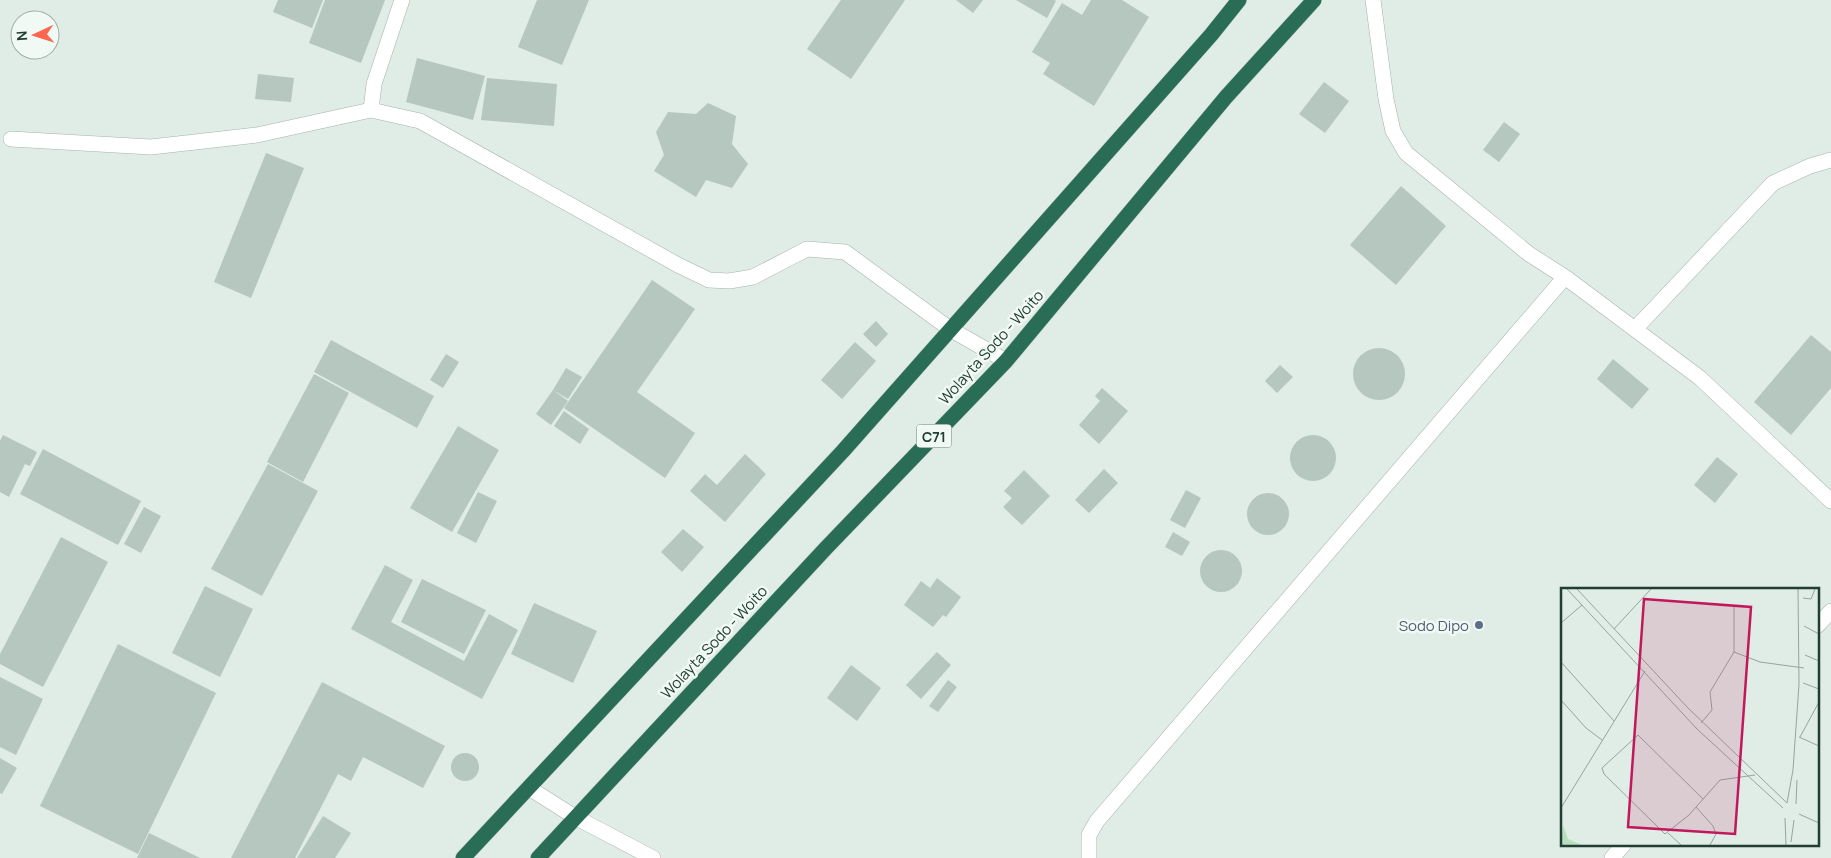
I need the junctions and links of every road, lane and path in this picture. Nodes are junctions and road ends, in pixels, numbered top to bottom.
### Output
1 (402, 0) edge
2 (1239, 0) edge
3 (1314, 0) edge
4 (1373, 0) edge
5 (371, 110) junction
6 (11, 139) dead end
7 (1831, 160) edge
8 (1565, 277) junction
9 (950, 329) junction
10 (1635, 329) junction
11 (1006, 361) junction
12 (1831, 501) edge
13 (1831, 611) edge
14 (1818, 625) edge
15 (529, 788) junction
16 (575, 817) junction
17 (1622, 846) edge
18 (463, 858) edge
19 (538, 858) edge
20 (653, 858) edge
21 (1089, 858) edge
22 (1612, 858) edge

1 - 5 street
2 - 9 highway
3 - 11 highway, Wolayta Sodo - Woito / C71
4 - 8 street
5 - 6 street
5 - 9 street
7 - 10 street
8 - 10 street
8 - 21 street
9 - 11 street
9 - 15 highway
10 - 12 street
11 - 16 highway, Wolayta Sodo - Woito / C71
13 - 14 street
15 - 16 street
15 - 18 highway
16 - 19 highway, Wolayta Sodo - Woito / C71
16 - 20 street
17 - 22 street

